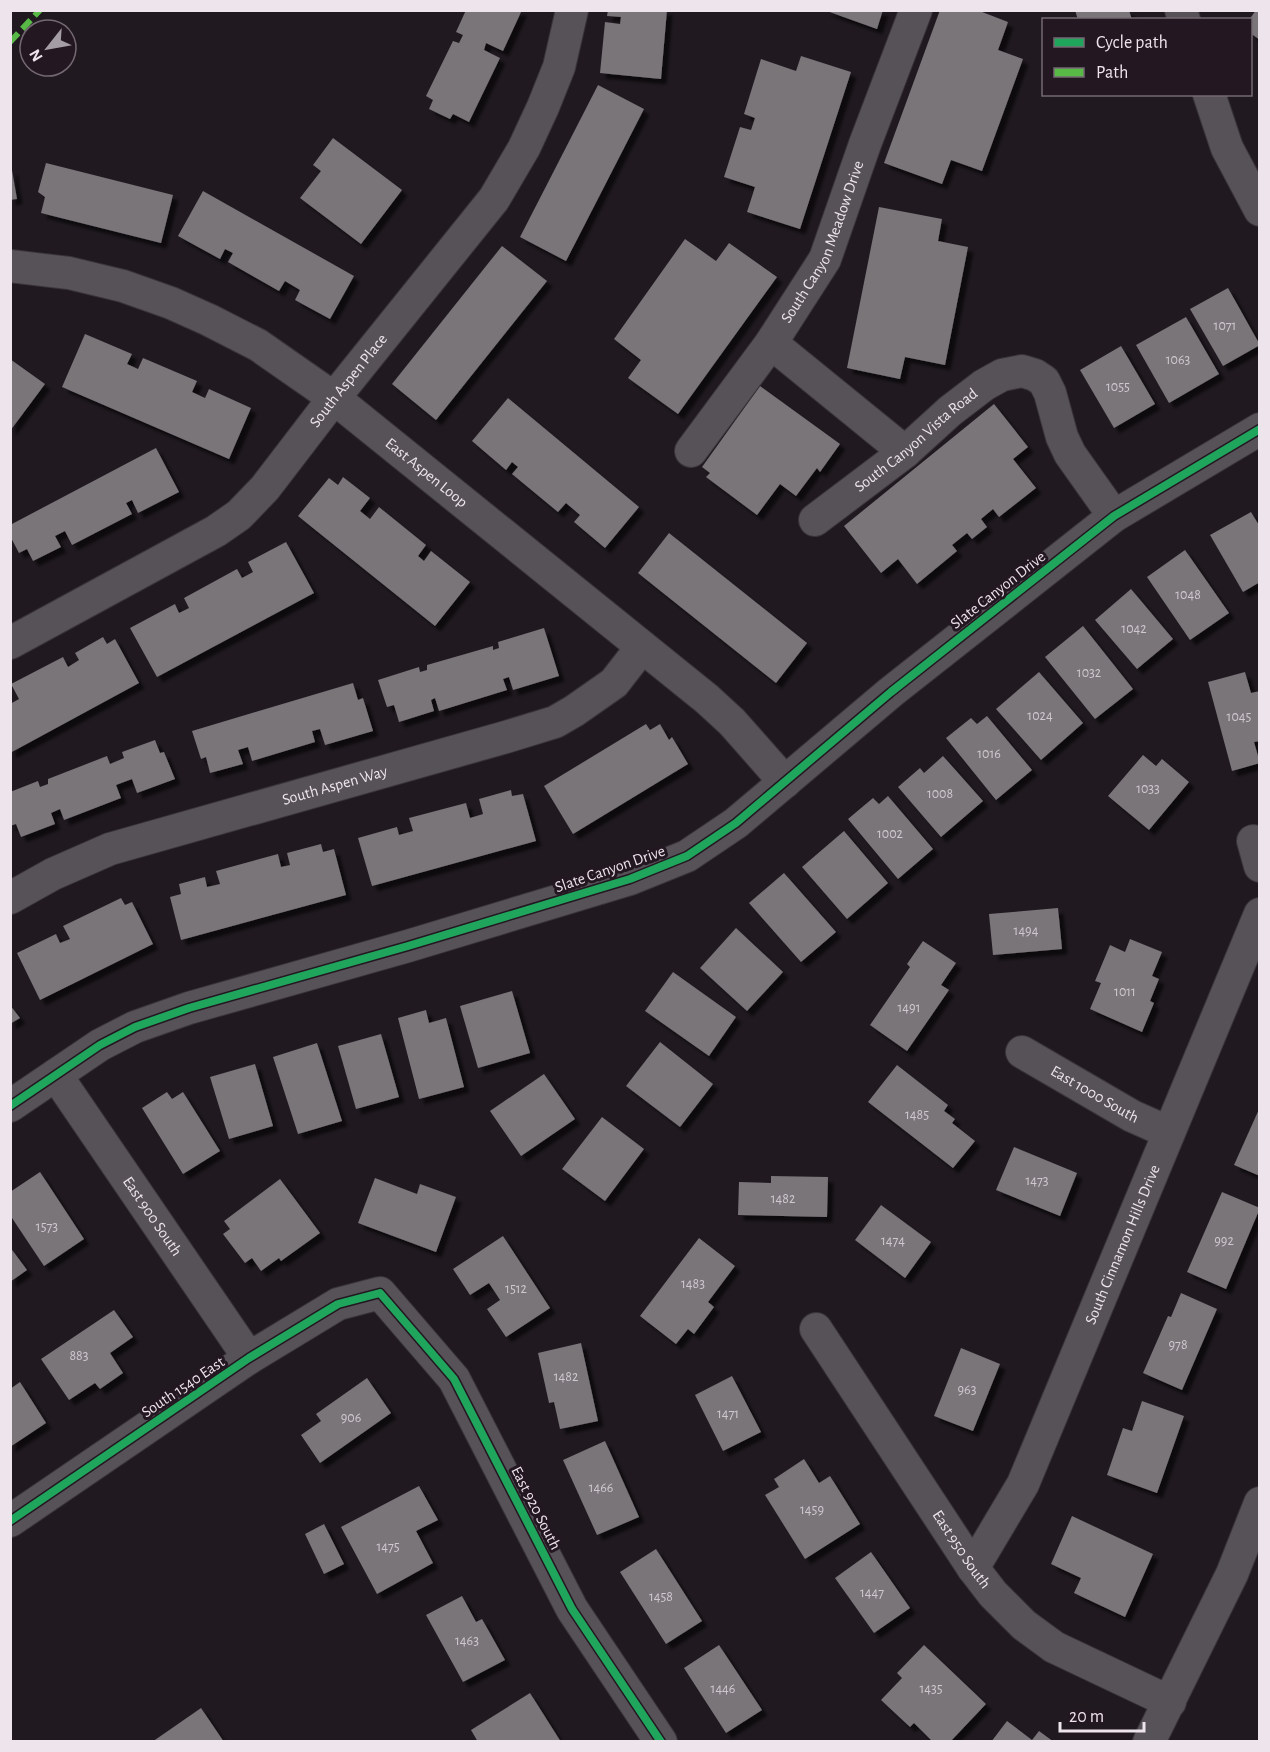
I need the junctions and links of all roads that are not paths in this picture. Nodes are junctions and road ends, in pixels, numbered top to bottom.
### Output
1 (572, 10) edge
2 (916, 10) edge
3 (1210, 96) edge
4 (1260, 210) edge
5 (10, 267) edge
6 (771, 344) junction
7 (334, 398) junction
8 (1260, 429) edge
9 (691, 451) dead end
10 (905, 452) junction
11 (1114, 516) junction
12 (815, 520) dead end
13 (10, 643) edge
14 (642, 647) junction
15 (785, 782) junction
16 (10, 898) edge
17 (1260, 914) edge
18 (1022, 1052) dead end
19 (56, 1075) junction
20 (10, 1106) edge
21 (1168, 1132) junction
22 (380, 1293) joint
23 (816, 1329) dead end
24 (249, 1358) junction
25 (1260, 1503) edge
26 (10, 1521) edge
27 (973, 1568) junction
28 (1170, 1702) junction
29 (661, 1742) edge
30 (1149, 1742) edge

1 - 7 street, South Aspen Place
2 - 6 street, South Canyon Meadow Drive
3 - 4 street
5 - 7 street, East Aspen Loop
6 - 9 street, South Canyon Meadow Drive
6 - 10 street
7 - 13 street, South Aspen Place
7 - 14 street, East Aspen Loop
8 - 11 street, Slate Canyon Drive
10 - 11 street, South Canyon Vista Road
10 - 12 street, South Canyon Vista Road
11 - 15 street, Slate Canyon Drive
14 - 15 street, East Aspen Loop
14 - 16 street, South Aspen Way
15 - 19 street, Slate Canyon Drive
17 - 21 street, South Cinnamon Hills Drive
18 - 21 street, East 1000 South
19 - 20 street, Slate Canyon Drive
19 - 24 street, East 900 South
21 - 27 street, South Cinnamon Hills Drive
22 - 24 street, South 1540 East
22 - 29 street, East 920 South
23 - 27 street, East 950 South
24 - 26 street, South 1540 East
25 - 28 street
27 - 28 street, East 950 South
28 - 30 street

